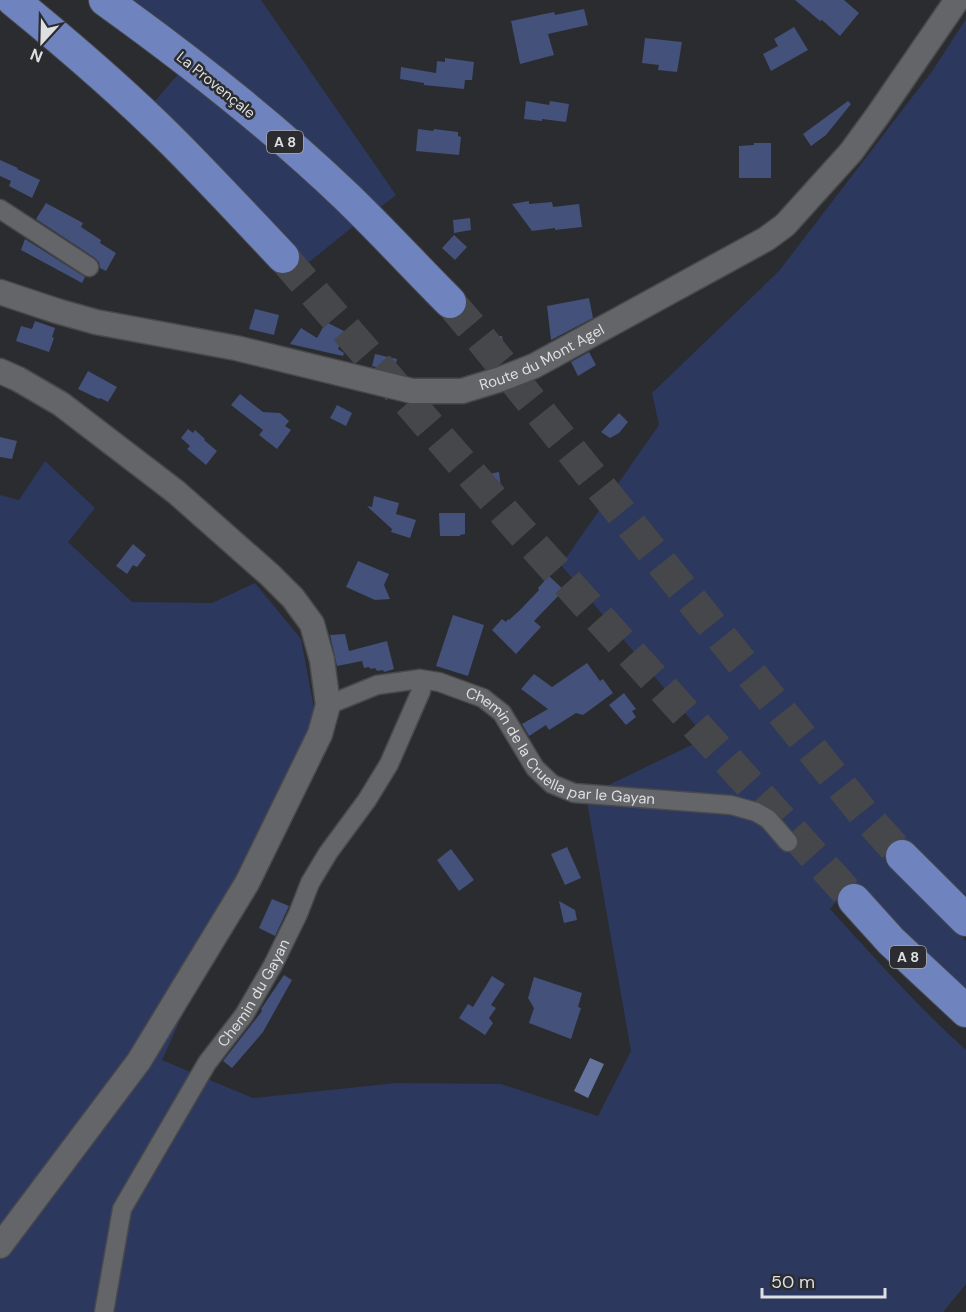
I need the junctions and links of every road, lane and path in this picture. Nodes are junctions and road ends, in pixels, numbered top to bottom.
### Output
1 (13, 0) edge
2 (105, 0) edge
3 (957, 0) edge
4 (0, 209) edge
5 (283, 257) tunnel mouth
6 (89, 267) dead end
7 (0, 292) edge
8 (450, 303) tunnel mouth
9 (0, 371) edge
10 (420, 679) junction
11 (328, 705) junction
12 (789, 842) dead end
13 (902, 856) tunnel mouth
14 (854, 900) tunnel mouth
15 (966, 920) edge
16 (961, 1010) edge
17 (0, 1246) edge
18 (104, 1312) edge

1 - 5 highway
2 - 8 highway, La Provençale / A 8
3 - 7 street, Route du Mont Agel
4 - 6 street
9 - 11 street
10 - 11 street, Chemin de la Cruella par le Gayan
10 - 12 street, Chemin de la Cruella par le Gayan
10 - 18 street, Chemin du Gayan
11 - 17 street
13 - 15 highway
14 - 16 highway, A 8

